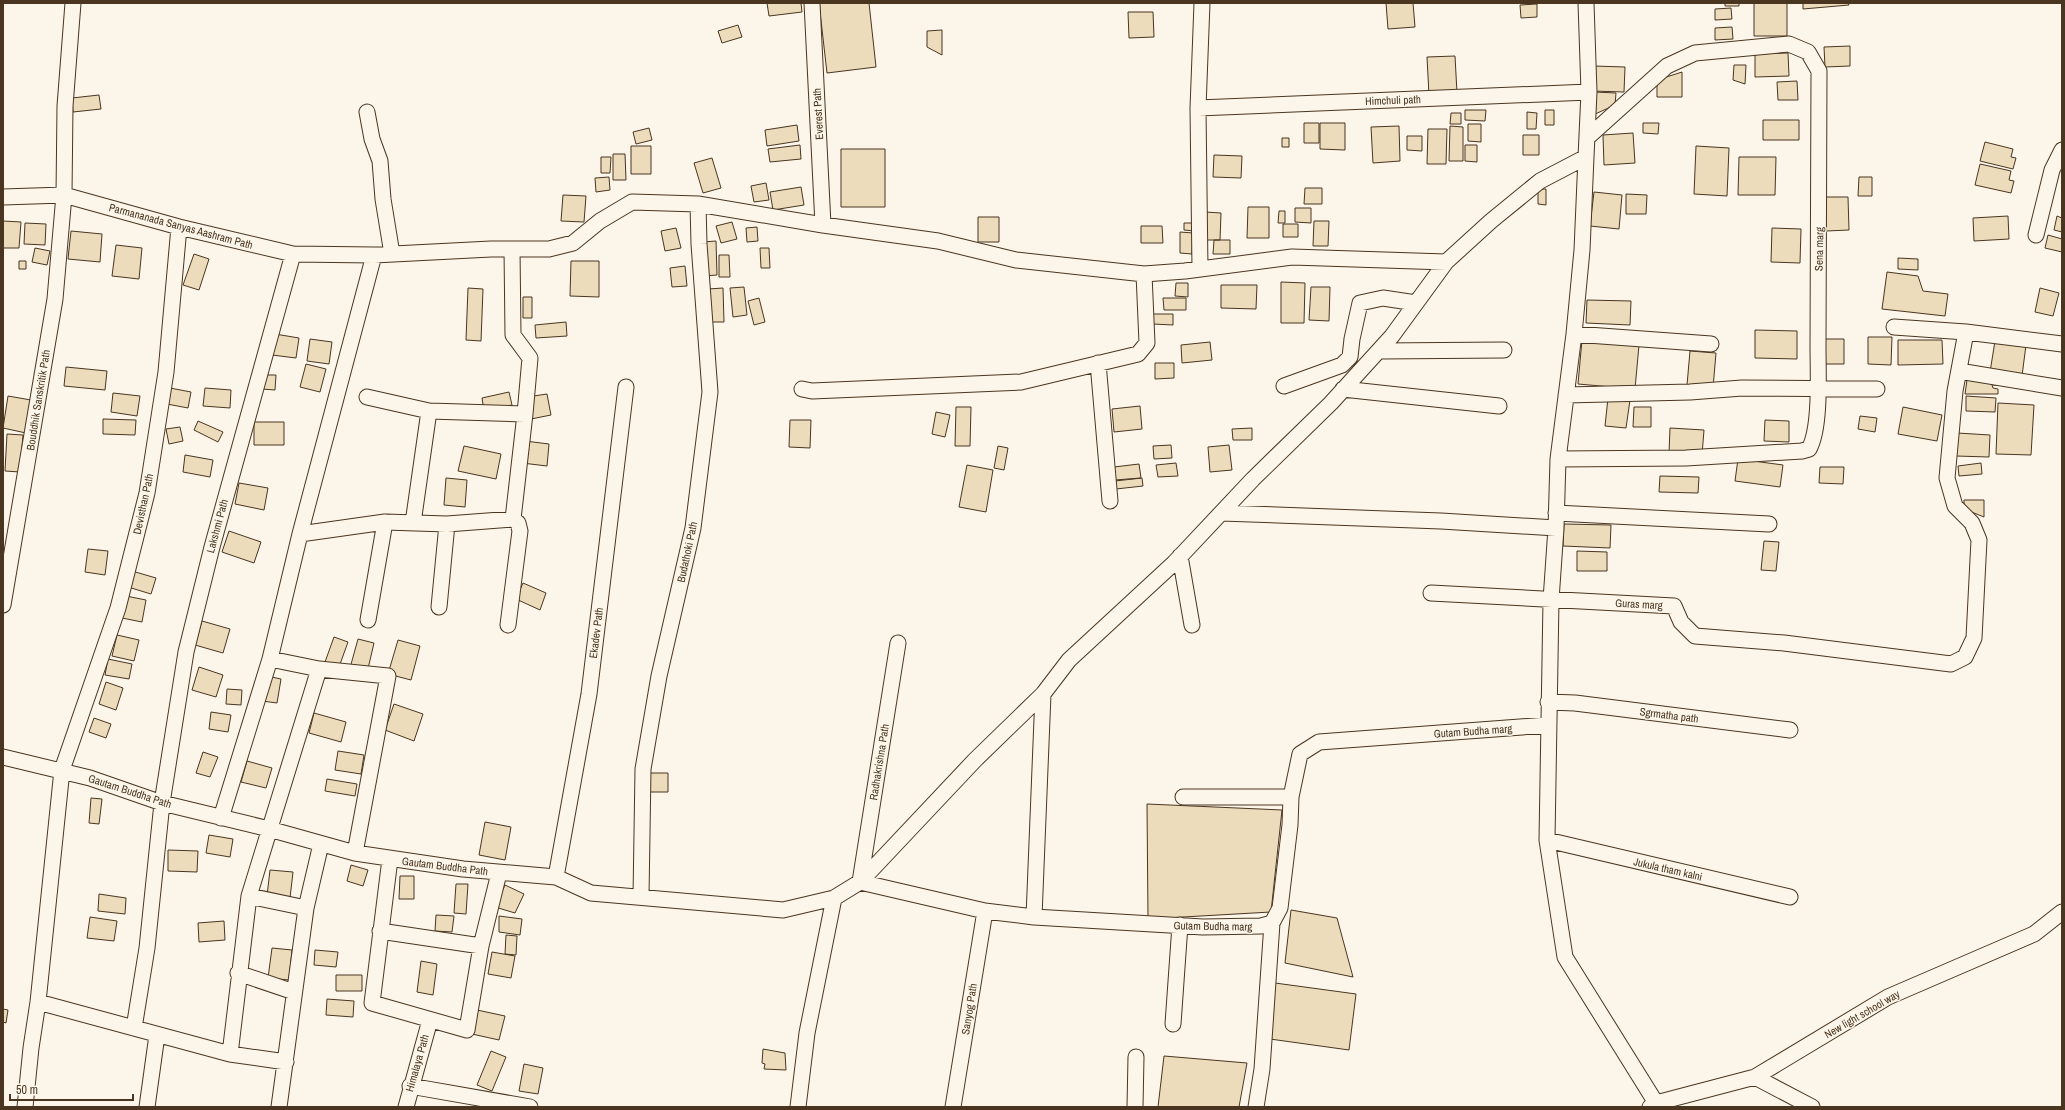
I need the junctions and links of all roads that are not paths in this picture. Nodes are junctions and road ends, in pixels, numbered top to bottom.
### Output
1 (74, 3) edge
2 (812, 3) edge
3 (1202, 3) edge
4 (1586, 3) edge
5 (1589, 92) junction
6 (1198, 108) junction
7 (367, 112) dead end
8 (1587, 138) junction
9 (2062, 150) edge
10 (1586, 157) junction
11 (64, 195) junction
12 (3, 197) edge
13 (698, 204) junction
14 (823, 225) junction
15 (179, 227) junction
16 (2036, 235) dead end
17 (512, 249) junction
18 (293, 254) junction
19 (374, 254) junction
20 (392, 254) junction
21 (1446, 262) junction
22 (1200, 269) junction
23 (1144, 274) junction
24 (1416, 303) junction
25 (1894, 327) dead end
26 (1966, 332) junction
27 (1574, 334) junction
28 (1711, 344) dead end
29 (2062, 344) edge
30 (1504, 350) dead end
31 (1380, 351) junction
32 (1098, 363) junction
33 (1959, 371) junction
34 (1284, 386) dead end
35 (626, 387) dead end
36 (2062, 388) edge
37 (802, 389) dead end
38 (1877, 389) dead end
39 (1343, 390) junction
40 (1817, 390) junction
41 (1566, 394) junction
42 (367, 397) dead end
43 (1499, 406) dead end
44 (429, 411) junction
45 (525, 414) junction
46 (1558, 459) junction
47 (1110, 501) dead end
48 (1221, 513) junction
49 (1556, 513) junction
50 (513, 519) junction
51 (385, 522) junction
52 (413, 523) junction
53 (447, 524) junction
54 (1769, 524) dead end
55 (1556, 528) junction
56 (300, 534) junction
57 (1180, 556) junction
58 (1431, 593) dead end
59 (1551, 600) junction
60 (3, 605) edge
61 (439, 607) dead end
62 (368, 620) dead end
63 (1192, 624) dead end
64 (508, 625) dead end
65 (898, 643) dead end
66 (270, 659) junction
67 (319, 668) junction
68 (1043, 694) junction
69 (1548, 702) junction
70 (1548, 725) junction
71 (1790, 730) dead end
72 (3, 757) edge
73 (62, 770) junction
74 (1183, 797) dead end
75 (1291, 797) junction
76 (162, 803) junction
77 (221, 818) junction
78 (269, 829) junction
79 (1547, 840) junction
80 (321, 844) junction
81 (355, 853) junction
82 (390, 859) junction
83 (499, 873) junction
84 (556, 878) junction
85 (860, 882) junction
86 (248, 896) junction
87 (641, 897) junction
88 (1790, 897) dead end
89 (834, 898) junction
90 (306, 908) junction
91 (985, 911) junction
92 (2062, 912) edge
93 (1034, 917) junction
94 (1272, 923) junction
95 (1180, 925) junction
96 (380, 931) junction
97 (481, 946) junction
98 (238, 973) junction
99 (294, 992) junction
100 (38, 1002) junction
101 (430, 1020) junction
102 (1173, 1024) dead end
103 (134, 1028) junction
104 (157, 1035) junction
105 (230, 1054) junction
106 (1136, 1057) dead end
107 (286, 1062) junction
108 (1755, 1077) junction
109 (410, 1086) junction
110 (1653, 1105) edge
111 (25, 1107) edge
112 (147, 1107) edge
113 (279, 1107) edge
114 (406, 1107) edge
115 (530, 1107) edge
116 (798, 1107) edge
117 (953, 1107) edge
118 (1135, 1107) edge
119 (1256, 1107) edge
120 (1812, 1107) edge

1 - 11 street
2 - 14 street, Everest Path
3 - 6 street
4 - 5 street
5 - 6 street, Himchuli path
5 - 8 street
6 - 22 street
7 - 20 street
8 - 10 street
8 - 40 street, Sena marg
9 - 16 street
10 - 21 street
10 - 27 street
11 - 12 street, Parmananada Sanyas Aashram Path
11 - 15 street, Parmananada Sanyas Aashram Path
11 - 60 street, Bouddhik Sanskritik Path
13 - 14 street, Parmananada Sanyas Aashram Path
13 - 17 street, Parmananada Sanyas Aashram Path
13 - 87 street, Budathoki Path
14 - 23 street, Parmananada Sanyas Aashram Path
15 - 18 street, Parmananada Sanyas Aashram Path
15 - 73 street, Devisthan Path
17 - 20 street, Parmananada Sanyas Aashram Path
17 - 45 street
18 - 19 street, Parmananada Sanyas Aashram Path
18 - 76 street, Lakshmi Path
19 - 20 street, Parmananada Sanyas Aashram Path
19 - 56 street
21 - 22 street, Parmananada Sanyas Aashram Path
21 - 24 street
22 - 23 street, Parmananada Sanyas Aashram Path
23 - 32 street
24 - 31 street
24 - 34 street
25 - 26 street
26 - 29 street
26 - 33 street
27 - 28 street
27 - 41 street
30 - 31 street
31 - 39 street
32 - 37 street
32 - 47 street
33 - 36 street
33 - 59 street, Guras marg
35 - 84 street, Ekadev Path
38 - 40 street
39 - 43 street
39 - 48 street
40 - 41 street
40 - 46 street, Sena marg
41 - 46 street
42 - 44 street
44 - 45 street
44 - 52 street
45 - 50 street
46 - 49 street
48 - 55 street
48 - 57 street
49 - 54 street
49 - 55 street
50 - 53 street
50 - 64 street
51 - 52 street
51 - 56 street
51 - 62 street
52 - 53 street
53 - 61 street
55 - 59 street
56 - 66 street
57 - 63 street
57 - 68 street
58 - 59 street
59 - 69 street
65 - 85 street, Radhakrishna Path
66 - 67 street
66 - 77 street
67 - 78 street
67 - 81 street
68 - 85 street
68 - 93 street
69 - 70 street
69 - 71 street, Sgrmatha path
70 - 75 street, Gutam Budha marg
70 - 79 street
72 - 73 street, Gautam Buddha Path
73 - 76 street, Gautam Buddha Path
73 - 100 street, Devisthan Path
74 - 75 street
75 - 94 street, Gutam Budha marg
76 - 77 street, Gautam Buddha Path
76 - 103 street, Lakshmi Path
77 - 78 street, Gautam Buddha Path
78 - 80 street, Gautam Buddha Path
78 - 86 street
79 - 88 street, Jukula tham kalni
79 - 110 street
80 - 81 street, Gautam Buddha Path
80 - 90 street
81 - 82 street, Gautam Buddha Path
82 - 83 street, Gautam Buddha Path
82 - 96 street
83 - 84 street, Gautam Buddha Path
83 - 97 street
84 - 87 street, Gautam Buddha Path
85 - 89 street
85 - 91 street, Gutam Budha marg
86 - 90 street
86 - 98 street
87 - 89 street, Gautam Buddha Path
89 - 116 street
90 - 99 street
91 - 93 street, Gutam Budha marg
91 - 117 street, Sanyog Path
92 - 108 street, New light school way
93 - 95 street, Gutam Budha marg
94 - 95 street, Gutam Budha marg
94 - 119 street
95 - 102 street
96 - 97 street
96 - 101 street
97 - 101 street
98 - 99 street
98 - 105 street
99 - 107 street
100 - 103 street
100 - 111 street, Devisthan Path
101 - 109 street, Himalaya Path
103 - 104 street
104 - 105 street
104 - 112 street
105 - 107 street
106 - 118 street
107 - 113 street
108 - 110 street, New light school way
108 - 120 street
109 - 114 street, Himalaya Path
109 - 115 street

